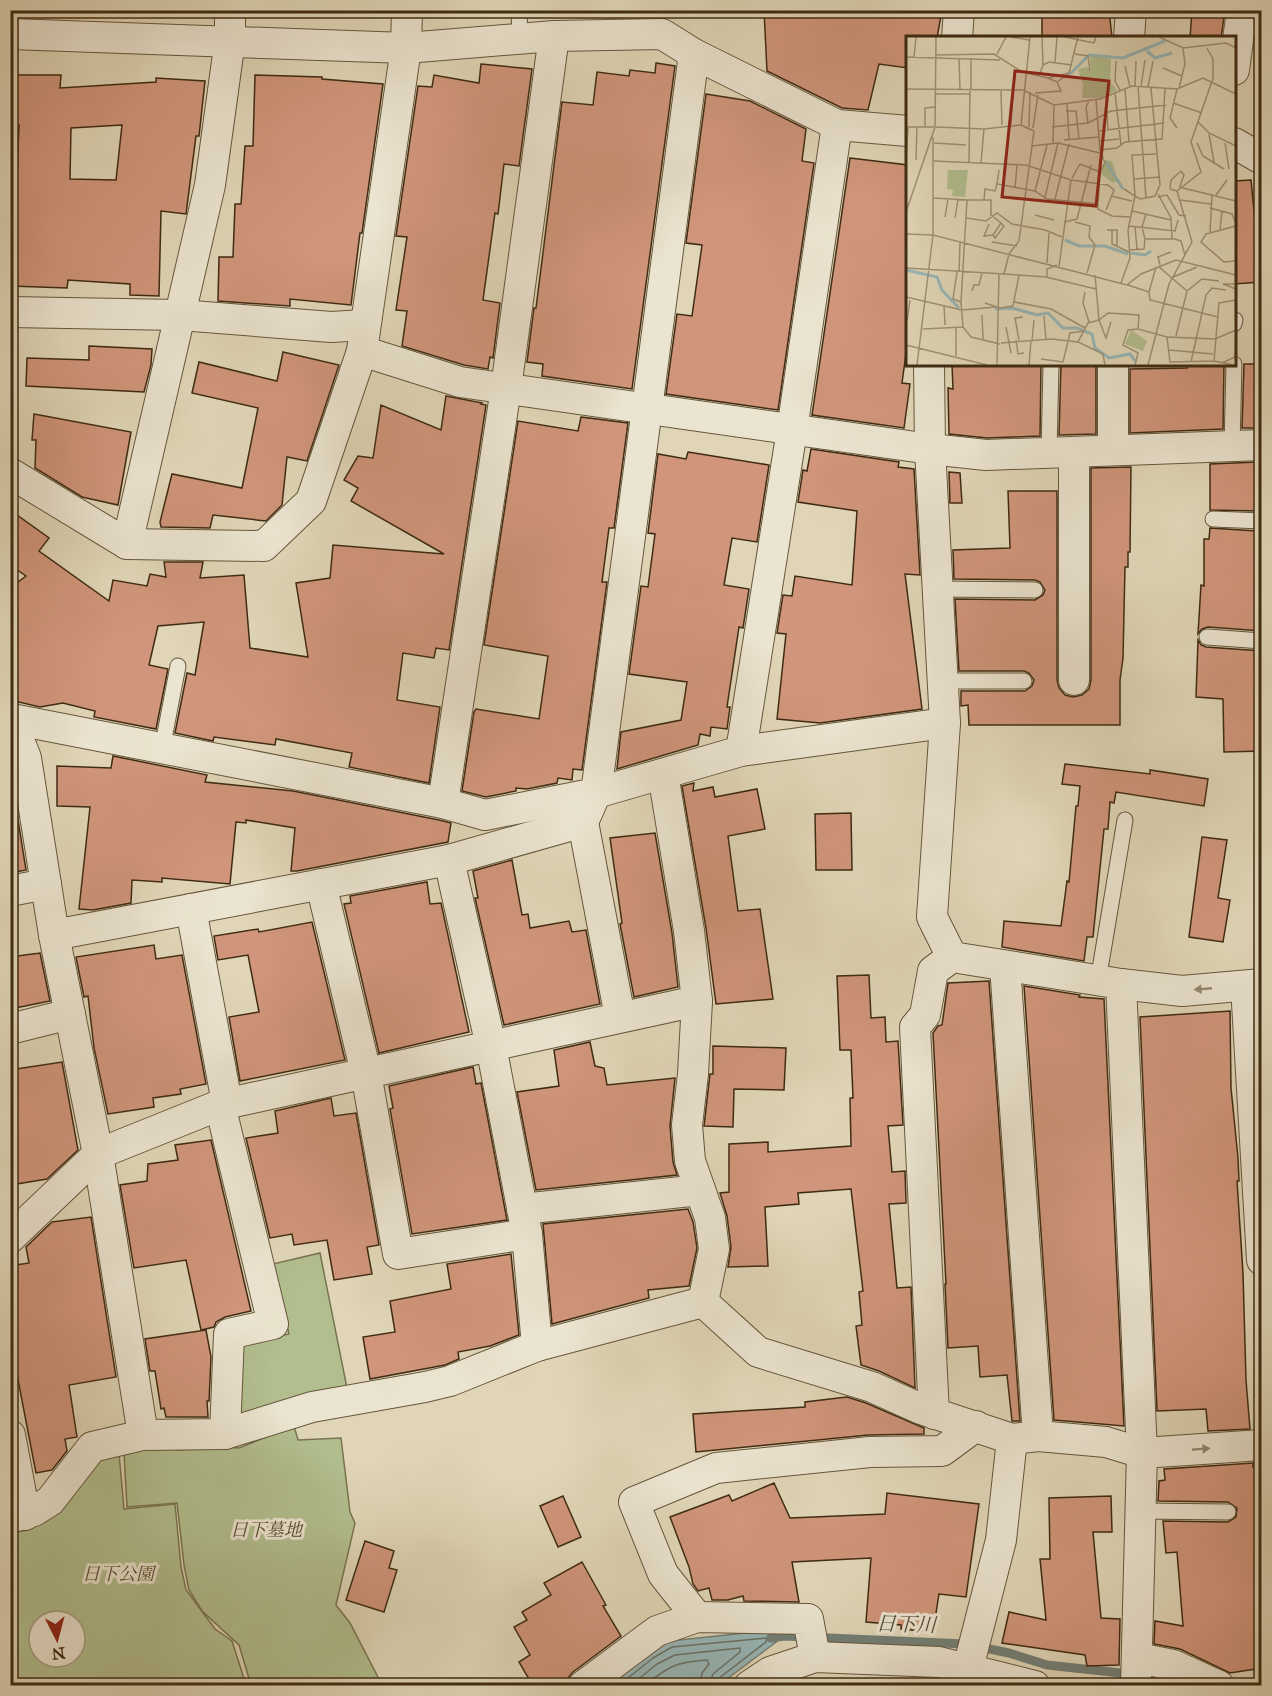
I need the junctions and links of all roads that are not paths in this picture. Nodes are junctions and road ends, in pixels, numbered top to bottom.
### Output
1 (230, 10) edge
2 (407, 10) edge
3 (959, 10) edge
4 (1131, 10) edge
5 (1242, 10) edge
6 (520, 25) edge
7 (10, 34) edge
8 (554, 36) junction
9 (957, 36) edge
10 (1129, 36) edge
11 (230, 40) junction
12 (406, 48) junction
13 (694, 54) junction
14 (1236, 54) edge
15 (837, 125) junction
16 (906, 131) edge
17 (1236, 144) edge
18 (1262, 159) edge
19 (10, 312) edge
20 (180, 315) junction
21 (363, 338) junction
22 (929, 366) edge
23 (1051, 366) edge
24 (1113, 366) edge
25 (1234, 366) edge
26 (506, 388) junction
27 (646, 408) junction
28 (792, 430) junction
29 (1262, 445) edge
30 (1232, 446) junction
31 (930, 449) junction
32 (1113, 450) junction
33 (1061, 452) junction
34 (10, 473) edge
35 (1213, 519) dead end
36 (1262, 521) edge
37 (127, 544) junction
38 (938, 589) junction
39 (1035, 590) dead end
40 (1207, 637) dead end
41 (1262, 640) edge
42 (178, 666) dead end
43 (1074, 680) dead end
44 (942, 681) junction
45 (1024, 681) dead end
46 (11, 718) edge
47 (945, 723) junction
48 (162, 749) junction
49 (741, 751) junction
50 (18, 760) edge
51 (663, 774) junction
52 (596, 793) junction
53 (443, 803) junction
54 (1125, 820) dead end
55 (584, 822) junction
56 (450, 860) junction
57 (46, 884) junction
58 (321, 884) junction
59 (10, 891) edge
60 (191, 909) junction
61 (54, 935) junction
62 (952, 957) junction
63 (1005, 966) junction
64 (1109, 982) junction
65 (1254, 985) edge
66 (697, 1000) junction
67 (70, 1014) junction
68 (620, 1017) junction
69 (10, 1029) edge
70 (491, 1046) junction
71 (366, 1073) junction
72 (224, 1104) junction
73 (98, 1154) junction
74 (700, 1190) junction
75 (524, 1222) junction
76 (10, 1238) edge
77 (1262, 1260) edge
78 (703, 1302) junction
79 (537, 1346) junction
80 (934, 1414) junction
81 (976, 1426) junction
82 (225, 1434) junction
83 (10, 1435) edge
84 (142, 1435) junction
85 (1025, 1437) junction
86 (1262, 1445) edge
87 (1142, 1453) junction
88 (1141, 1511) junction
89 (1228, 1512) dead end
90 (18, 1516) edge
91 (697, 1617) junction
92 (813, 1643) junction
93 (972, 1653) junction
94 (936, 1674) edge
95 (1137, 1674) edge
96 (583, 1686) edge
97 (749, 1686) edge
98 (1035, 1686) edge
99 (1219, 1686) edge

1 - 11 street
2 - 12 street
3 - 9 street
4 - 10 street
5 - 14 street
6 - 8 street
6 - 12 street
7 - 11 street
8 - 13 street
8 - 26 street
11 - 12 street
11 - 20 street
12 - 21 street
13 - 15 street
13 - 27 street
15 - 16 street
15 - 28 street
17 - 18 street
19 - 20 street
20 - 21 street
20 - 37 street
21 - 26 street
21 - 37 street
22 - 31 street
23 - 33 lane
24 - 32 street
25 - 30 lane
26 - 27 street
26 - 53 street
27 - 28 street
27 - 52 street
28 - 31 street
28 - 49 street
29 - 30 street
30 - 32 street
31 - 33 street
31 - 38 street
32 - 33 street
33 - 43 street
34 - 37 street
35 - 36 lane
38 - 39 lane
38 - 44 street
40 - 41 lane
42 - 48 lane
44 - 45 lane
44 - 47 street
46 - 48 street
46 - 50 street
47 - 49 street
47 - 62 street
48 - 53 street
49 - 51 street
50 - 57 street
51 - 52 street
51 - 66 street
52 - 53 street
52 - 55 street
54 - 64 lane
55 - 56 street
55 - 68 street
56 - 58 street
56 - 70 street
57 - 59 street
57 - 61 street
58 - 60 street
58 - 71 street
60 - 61 street
60 - 72 street
61 - 67 street
62 - 63 street
62 - 80 street
63 - 64 street
63 - 85 street
65 -> 64 street
64 - 87 street
65 - 77 street
66 - 68 street
66 - 74 street
67 - 69 street
67 - 73 street
68 - 70 street
70 - 71 street
70 - 75 street
71 - 72 street
71 - 75 street
72 - 73 street
72 - 82 street
73 - 76 street
73 - 84 street
74 - 75 street
74 - 78 street
75 - 79 street
78 - 79 street
78 - 80 street
79 - 82 street
80 - 81 street
81 - 85 street
81 - 91 street
82 - 84 street
83 - 90 street
84 - 90 street
85 - 87 street
85 - 93 street
87 -> 86 street
87 - 88 street
88 - 89 lane
88 - 95 street
91 - 92 street
91 - 96 street
92 - 94 street
92 - 97 street
93 - 94 street
93 - 98 street
95 - 99 street

